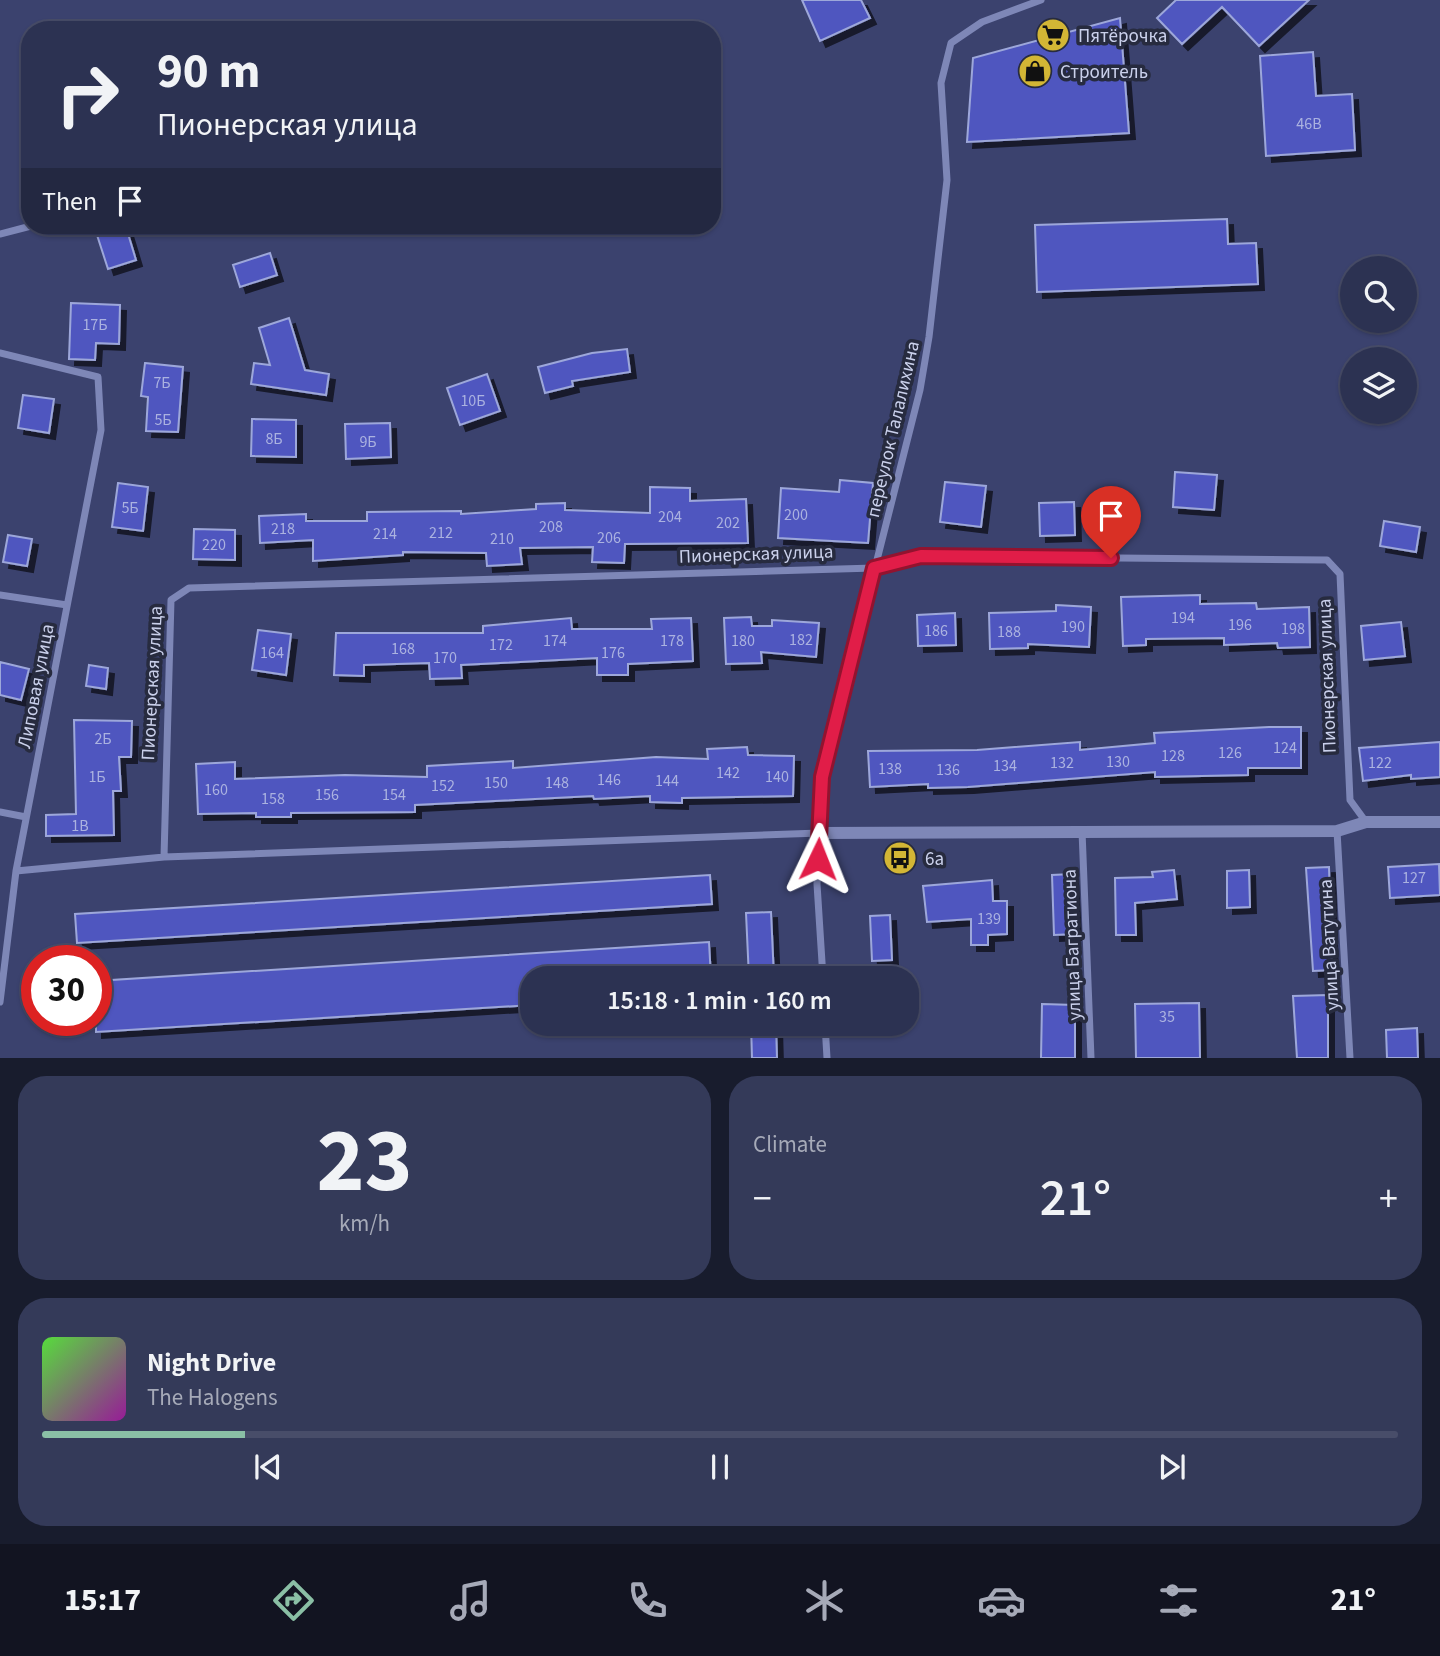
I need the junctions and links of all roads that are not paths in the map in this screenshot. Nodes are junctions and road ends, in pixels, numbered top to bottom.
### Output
1 (1041, 0) edge
2 (21, 229) edge
3 (0, 234) edge
4 (0, 353) edge
5 (874, 568) junction
6 (0, 594) edge
7 (67, 605) junction
8 (0, 812) edge
9 (26, 817) junction
10 (1366, 822) junction
11 (1440, 822) edge
12 (1082, 831) junction
13 (1338, 831) junction
14 (820, 833) junction
15 (164, 857) junction
16 (16, 872) junction
17 (822, 966) edge
18 (0, 1002) edge
19 (826, 1036) edge
20 (827, 1058) edge
21 (1091, 1058) edge
22 (1350, 1058) edge

1 - 5 street, переулок Талалихина
2 - 3 street
4 - 7 street, Липовая улица
5 - 10 street, Пионерская улица
5 - 14 street, переулок Талалихина
5 - 15 street, Пионерская улица
6 - 7 street
7 - 9 street, Липовая улица
8 - 9 street
9 - 16 street, Липовая улица
10 - 11 street
10 - 13 street
12 - 13 street
12 - 14 street
12 - 21 street, улица Багратиона
13 - 22 street, улица Ватутина
14 - 15 street
14 - 17 street, переулок Талалихина
15 - 16 street
16 - 18 street, Липовая улица
19 - 20 street

